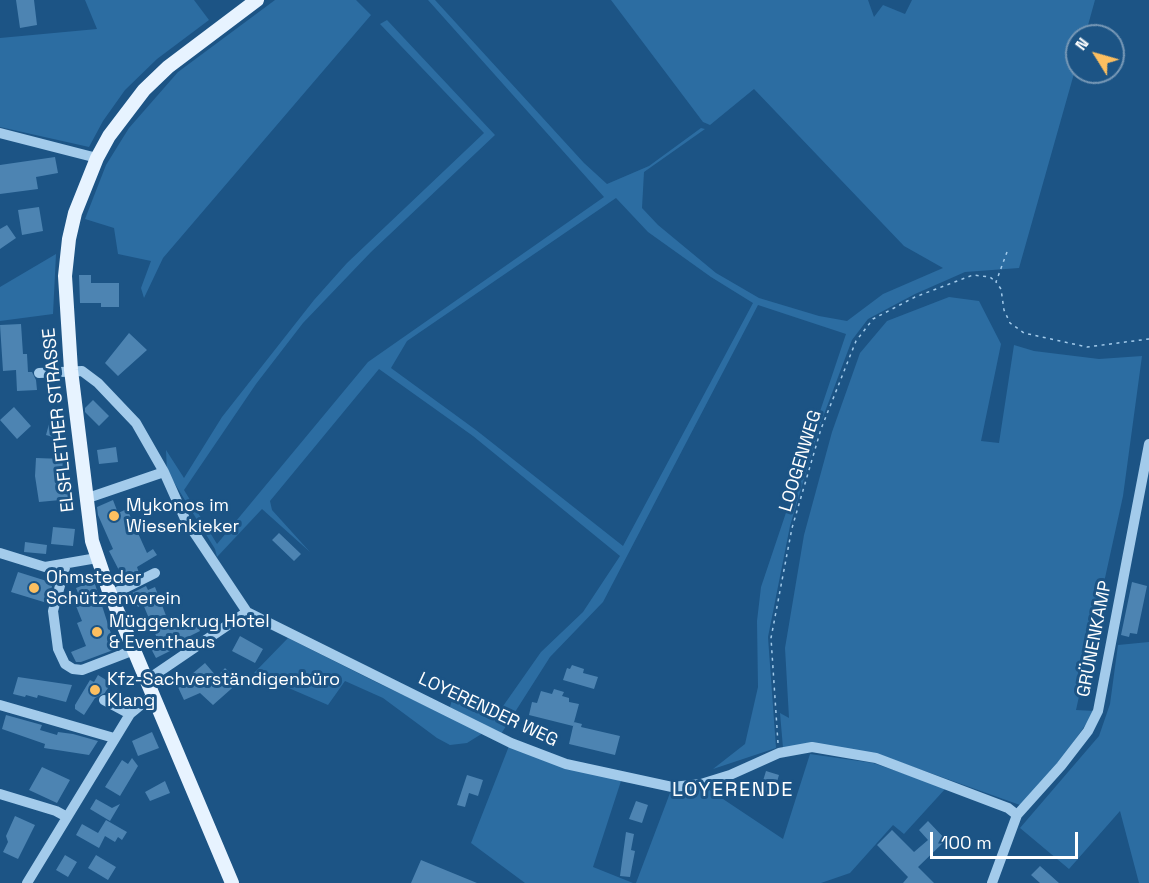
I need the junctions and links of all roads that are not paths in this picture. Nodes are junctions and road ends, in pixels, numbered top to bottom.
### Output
1 (257, 0) edge
2 (0, 133) edge
3 (97, 158) junction
4 (71, 370) junction
5 (39, 372) dead end
6 (1149, 444) edge
7 (164, 472) junction
8 (85, 499) junction
9 (0, 553) edge
10 (97, 558) junction
11 (66, 564) junction
12 (155, 573) dead end
13 (111, 595) junction
14 (248, 612) junction
15 (134, 650) junction
16 (147, 680) junction
17 (153, 695) junction
18 (104, 700) dead end
19 (0, 705) edge
20 (130, 714) junction
21 (114, 738) junction
22 (0, 794) edge
23 (1017, 815) junction
24 (67, 817) junction
25 (27, 883) edge
26 (232, 883) edge
27 (992, 883) edge

1 - 3 main road, ELSFLETHER STRASSE
2 - 3 street
3 - 4 main road, ELSFLETHER STRASSE
4 - 5 street
4 - 7 street, LOYERENDER WEG
4 - 8 main road, ELSFLETHER STRASSE
6 - 23 street, GRÜNENKAMP
7 - 8 street
7 - 14 street, LOYERENDER WEG
8 - 10 main road, ELSFLETHER STRASSE
9 - 11 street
10 - 11 street
10 - 13 main road, ELSFLETHER STRASSE
11 - 15 street
12 - 13 street
13 - 15 main road, ELSFLETHER STRASSE
14 - 16 street
14 - 23 street, LOYERENDER WEG
15 - 16 main road, ELSFLETHER STRASSE
16 - 17 main road, ELSFLETHER STRASSE
17 - 20 street
17 - 26 main road, ELSFLETHER STRASSE
18 - 20 street
19 - 21 street
20 - 21 street
21 - 24 street
22 - 24 street
23 - 27 street
24 - 25 street

